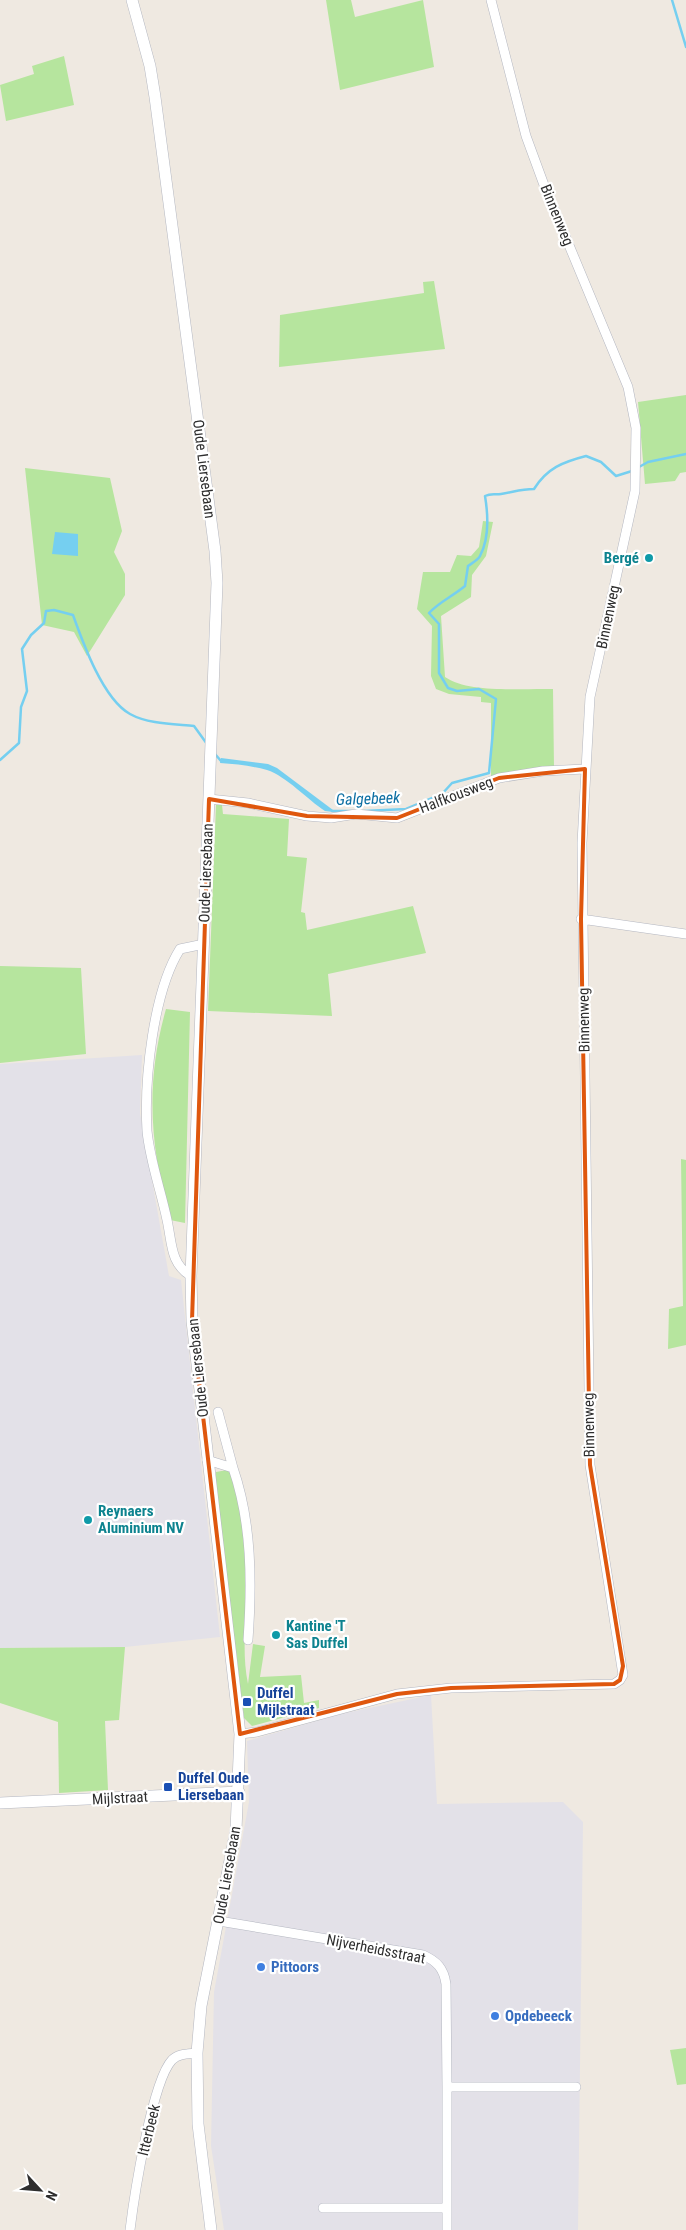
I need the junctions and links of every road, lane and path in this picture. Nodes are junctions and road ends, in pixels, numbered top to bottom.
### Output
1 (132, 0) edge
2 (491, 0) edge
3 (585, 768) junction
4 (209, 799) junction
5 (582, 919) junction
6 (686, 934) edge
7 (204, 944) junction
8 (191, 1276) junction
9 (218, 1412) dead end
10 (207, 1460) junction
11 (233, 1468) junction
12 (248, 1640) dead end
13 (240, 1734) junction
14 (239, 1792) junction
15 (0, 1803) edge
16 (219, 1921) junction
17 (197, 2053) junction
18 (447, 2087) junction
19 (576, 2087) dead end
20 (323, 2208) dead end
21 (447, 2208) junction
22 (130, 2230) edge
23 (211, 2230) edge
24 (447, 2230) edge

1 - 4 main road, Oude Liersebaan
2 - 3 street, Binnenweg
3 - 4 street, Halfkousweg
3 - 5 street, Binnenweg
4 - 7 main road, Oude Liersebaan
5 - 6 street
5 - 13 street, Binnenweg
7 - 8 main road, Oude Liersebaan
7 - 8 street, Oude Liersebaan
8 - 10 main road, Oude Liersebaan
9 - 11 street, Oude Liersebaan
10 - 11 street
10 - 13 main road, Oude Liersebaan
11 - 12 street, Oude Liersebaan
13 - 14 main road, Oude Liersebaan
14 - 15 main road, Mijlstraat
14 - 16 main road, Oude Liersebaan
16 - 17 main road, Oude Liersebaan
16 - 18 street, Nijverheidsstraat
17 - 22 street, Itterbeek
17 - 23 main road, Oude Liersebaan
18 - 19 street
18 - 21 street, Nijverheidsstraat
20 - 21 street
21 - 24 street, Nijverheidsstraat

